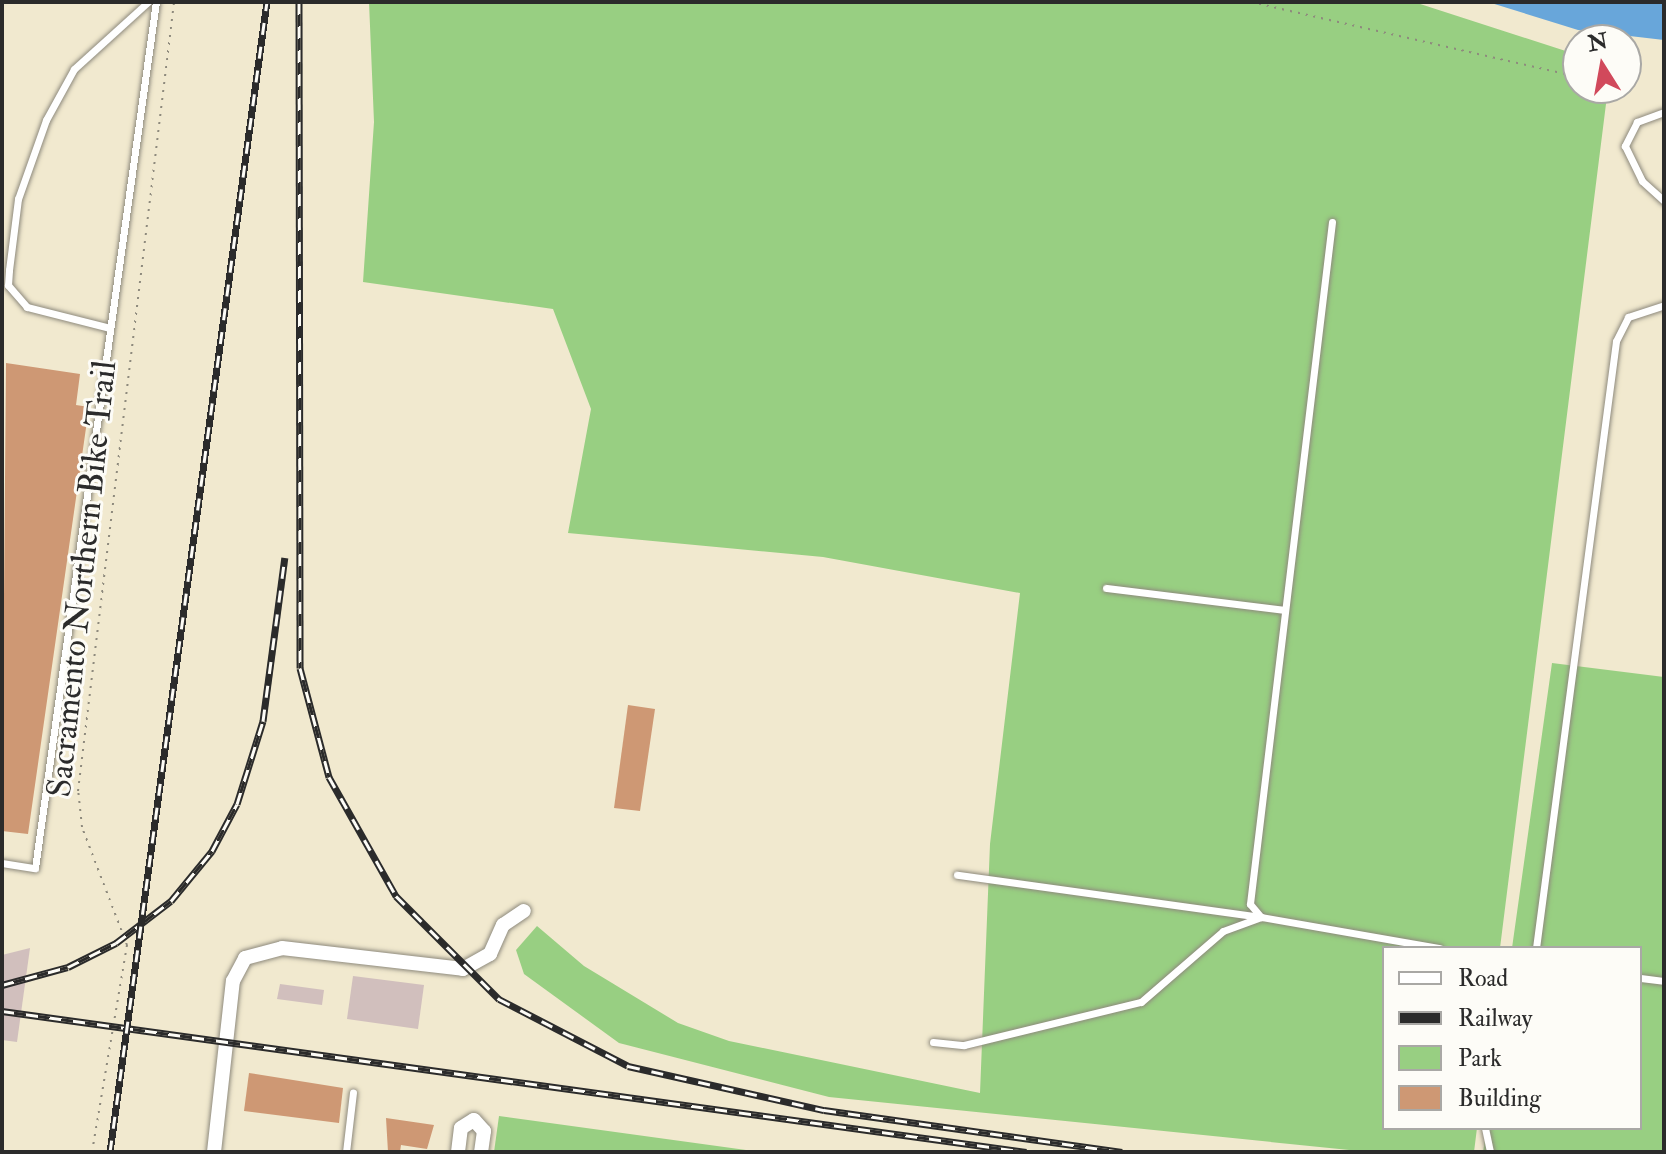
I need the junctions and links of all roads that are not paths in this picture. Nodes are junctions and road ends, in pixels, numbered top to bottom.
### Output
1 (148, 2) edge
2 (156, 2) edge
3 (1664, 112) edge
4 (1664, 201) edge
5 (1332, 222) dead end
6 (1664, 305) edge
7 (110, 328) junction
8 (1106, 588) dead end
9 (1284, 610) junction
10 (2, 863) edge
11 (957, 875) dead end
12 (524, 911) dead end
13 (1261, 917) junction
14 (1428, 946) edge
15 (1536, 946) edge
16 (1642, 978) edge
17 (1664, 981) edge
18 (933, 1042) dead end
19 (353, 1092) dead end
20 (1485, 1130) edge
21 (214, 1152) edge
22 (346, 1152) edge
23 (458, 1152) edge
24 (481, 1152) edge
25 (1490, 1152) edge

1 - 7 lane
2 - 7 lane
3 - 4 lane
5 - 9 lane
6 - 15 lane
7 - 10 lane
8 - 9 lane
9 - 13 lane
11 - 13 lane
12 - 21 street
13 - 14 lane
13 - 18 lane
16 - 17 lane
19 - 22 lane
20 - 25 lane
23 - 24 street

